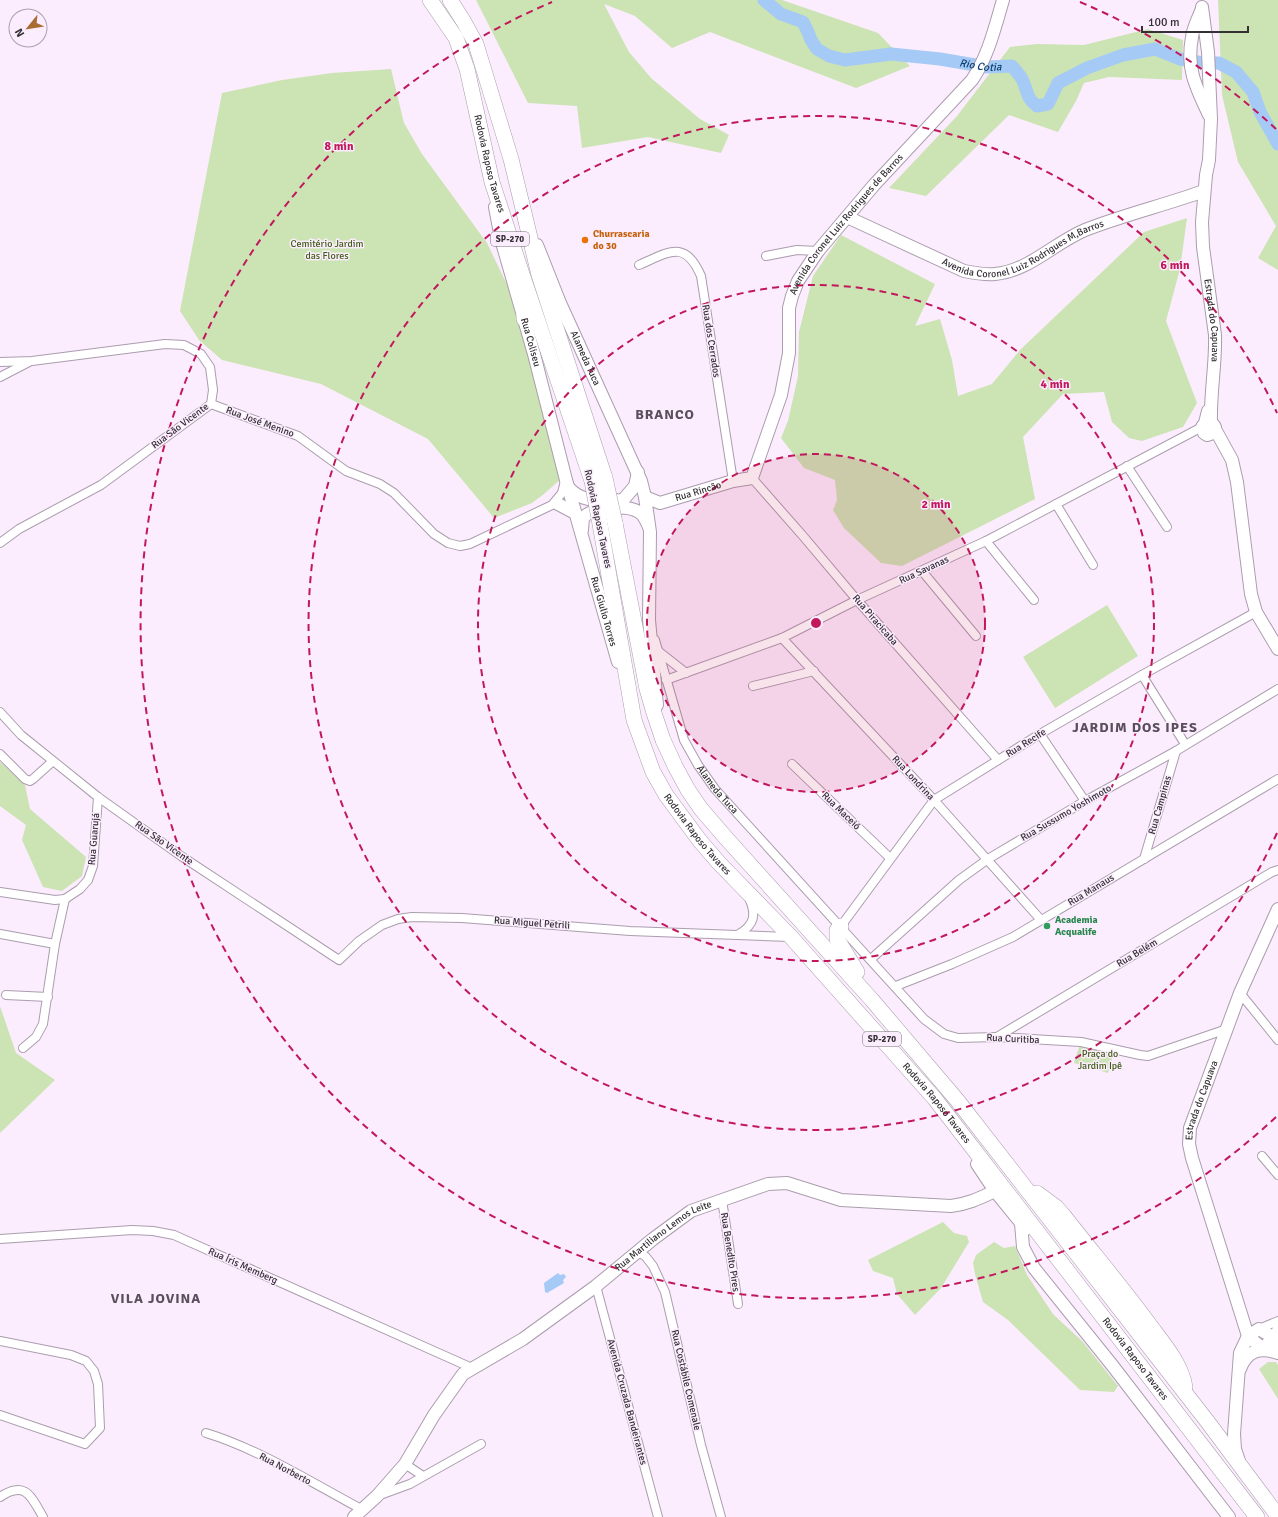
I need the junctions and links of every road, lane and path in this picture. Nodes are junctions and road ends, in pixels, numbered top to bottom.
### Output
1 (430, 0) edge
2 (450, 0) edge
3 (1003, 0) edge
4 (1203, 4) edge
5 (1211, 119) junction
6 (492, 182) junction
7 (1204, 191) junction
8 (525, 213) junction
9 (847, 217) junction
10 (818, 251) junction
11 (766, 256) dead end
12 (639, 265) dead end
13 (523, 280) junction
14 (524, 319) junction
15 (32, 361) junction
16 (0, 362) edge
17 (0, 377) edge
18 (211, 404) junction
19 (1208, 429) junction
20 (1127, 466) junction
21 (638, 472) junction
22 (752, 478) junction
23 (599, 479) junction
24 (733, 482) junction
25 (567, 483) junction
26 (590, 500) junction
27 (623, 500) junction
28 (646, 500) junction
29 (660, 503) junction
30 (1056, 504) junction
31 (555, 505) junction
32 (574, 508) junction
33 (648, 517) junction
34 (1167, 527) dead end
35 (650, 532) junction
36 (582, 534) junction
37 (986, 541) junction
38 (0, 543) edge
39 (1093, 565) dead end
40 (922, 571) junction
41 (857, 600) junction
42 (1034, 600) dead end
43 (1256, 612) junction
44 (649, 620) junction
45 (976, 636) dead end
46 (782, 638) junction
47 (1278, 649) edge
48 (658, 651) junction
49 (814, 671) junction
50 (686, 673) junction
51 (1142, 675) junction
52 (666, 680) junction
53 (752, 686) dead end
54 (1278, 689) edge
55 (0, 712) edge
56 (634, 720) junction
57 (1040, 734) junction
58 (663, 740) junction
59 (1185, 744) junction
60 (1176, 751) junction
61 (0, 754) edge
62 (53, 760) junction
63 (998, 760) junction
64 (792, 764) dead end
65 (1278, 778) edge
66 (98, 797) junction
67 (934, 800) junction
68 (1085, 801) junction
69 (890, 858) junction
70 (988, 859) junction
71 (1144, 859) junction
72 (1278, 870) edge
73 (742, 886) junction
74 (0, 892) edge
75 (65, 900) junction
76 (1278, 909) edge
77 (1041, 920) junction
78 (841, 926) junction
79 (0, 934) edge
80 (739, 934) junction
81 (791, 937) junction
82 (55, 944) junction
83 (871, 959) junction
84 (339, 960) joint
85 (896, 986) junction
86 (1240, 993) junction
87 (6, 995) dead end
88 (48, 997) junction
89 (872, 1000) junction
90 (1227, 1029) junction
91 (997, 1037) junction
92 (1278, 1040) edge
93 (23, 1048) dead end
94 (935, 1099) junction
95 (1262, 1156) dead end
96 (1278, 1175) edge
97 (994, 1191) junction
98 (722, 1200) junction
99 (1020, 1223) junction
100 (0, 1239) edge
101 (638, 1251) junction
102 (596, 1286) junction
103 (1084, 1291) junction
104 (738, 1304) dead end
105 (1243, 1320) junction
106 (1278, 1321) edge
107 (1258, 1329) junction
108 (1276, 1335) edge
109 (0, 1341) edge
110 (1246, 1341) junction
111 (1263, 1349) junction
112 (1278, 1353) edge
113 (472, 1368) junction
114 (1238, 1373) junction
115 (1235, 1414) junction
116 (0, 1416) edge
117 (1207, 1421) junction
118 (206, 1433) dead end
119 (481, 1444) dead end
120 (405, 1464) junction
121 (1245, 1472) junction
122 (423, 1476) junction
123 (378, 1496) junction
124 (0, 1497) edge
125 (358, 1513) edge
126 (1278, 1516) edge
127 (43, 1517) edge
128 (658, 1517) edge
129 (721, 1517) edge
130 (1229, 1517) edge
131 (1257, 1517) edge

1 - 6 highway, Rodovia Raposo Tavares / SP-270
2 - 8 highway, Rodovia Raposo Tavares / SP-270
3 - 9 street, Avenida Coronel Luiz Rodrigues de Barros
4 - 5 street, Estrada do Capuava
4 - 5 street, Estrada do Capuava
5 - 7 street, Estrada do Capuava
6 - 13 highway, Rodovia Raposo Tavares / SP-270
6 - 14 street, Rua Coliseu
7 - 9 street, Avenida Coronel Luiz Rodrigues M,Barros
7 - 19 street, Estrada do Capuava
8 - 21 street, Alameda Tuca
8 - 23 highway, Rodovia Raposo Tavares / SP-270
9 - 10 street, Avenida Coronel Luiz Rodrigues de Barros
10 - 11 street
10 - 22 street, Avenida Coronel Luiz Rodrigues de Barros
12 - 24 street, Rua dos Cerrados
13 - 14 highway
13 - 23 highway, Rodovia Raposo Tavares / SP-270
14 - 25 street, Rua Coliseu
15 - 16 street
15 - 17 street
15 - 18 street, Rua São Vicente
18 - 31 street, Rua José Menino
18 - 38 street, Rua São Vicente
19 - 20 street, Rua Savanas
19 - 43 street
20 - 30 street, Rua Savanas
20 - 34 street
21 - 27 street
21 - 28 street, Alameda Tuca
22 - 24 street, Rua Rincão
22 - 41 street, Rua Piracicaba
23 - 56 highway, Rodovia Raposo Tavares / SP-270, bridge
23 - 58 highway, Rodovia Raposo Tavares / SP-270, bridge
24 - 29 street, Rua Rincão
25 - 26 street
25 - 31 street, Rua José Menino
25 - 32 street, Rua Coliseu
26 - 27 street
26 - 32 street
27 - 28 street
28 - 29 street
28 - 33 street, Alameda Tuca
29 - 33 street
30 - 37 street, Rua Savanas
30 - 39 street
31 - 32 street
32 - 36 street, Rua Giulio Torres
33 - 35 street, Alameda Tuca
35 - 36 street
35 - 44 street, Alameda Tuca
36 - 56 street, Rua Giulio Torres
37 - 40 street, Rua Savanas
37 - 42 street
40 - 41 street, Rua Savanas
40 - 45 street
41 - 46 street, Rua Savanas
41 - 63 street, Rua Piracicaba
43 - 47 street
43 - 51 street, Rua Recife
44 - 48 street, Alameda Tuca
44 - 58 street, Alameda Tuca
46 - 49 street, Rua Londrina
46 - 50 street, Rua Savanas
48 - 50 street
48 - 52 street, Alameda Tuca
49 - 53 street
49 - 67 street, Rua Londrina
50 - 52 street, Rua Savanas
51 - 57 street, Rua Recife
51 - 59 street
52 - 78 street, Alameda Tuca
54 - 59 street, Rua Sussumo Yoshimoto
55 - 62 street, Rua São Vicente
56 - 73 highway, Rodovia Raposo Tavares / SP-270
57 - 63 street, Rua Recife
57 - 68 street
58 - 89 highway, Rodovia Raposo Tavares / SP-270
59 - 60 street, Rua Sussumo Yoshimoto
60 - 68 street, Rua Sussumo Yoshimoto
60 - 71 street, Rua Campinas
61 - 62 street
62 - 66 street, Rua São Vicente
63 - 67 street, Rua Recife
64 - 69 street, Rua Maceió
65 - 71 street, Rua Manaus
66 - 75 street, Rua Guarujá
66 - 84 street, Rua São Vicente
67 - 69 street, Rua Recife
67 - 70 street, Rua Londrina
68 - 70 street, Rua Sussumo Yoshimoto
69 - 78 street, Rua Recife
70 - 77 street, Rua Londrina
70 - 83 street, Rua Sussumo Yoshimoto
71 - 77 street, Rua Manaus
72 - 91 street, Rua Belém
73 - 80 street
73 - 81 highway, Rodovia Raposo Tavares / SP-270
74 - 75 street
75 - 82 street
76 - 86 street, Estrada do Capuava
77 - 85 street, Rua Manaus
78 - 83 street, Rua Curitiba
78 - 89 highway
79 - 82 street
80 - 81 street, Rua Miguel Petrili
80 - 84 street, Rua Miguel Petrili
81 - 94 highway, Rodovia Raposo Tavares / SP-270
82 - 88 street
83 - 85 street, Rua Curitiba
85 - 91 street, Rua Curitiba
86 - 90 street, Estrada do Capuava
86 - 92 street
87 - 88 street
88 - 93 street
89 - 117 highway, Rodovia Raposo Tavares / SP-270
90 - 91 street, Rua Curitiba
90 - 105 street, Estrada do Capuava
94 - 97 street
94 - 103 highway, Rodovia Raposo Tavares / SP-270
95 - 96 street
97 - 98 street, Rua Martiliano Lemos Leite
97 - 99 street
98 - 101 street, Rua Martiliano Lemos Leite
98 - 104 street, Rua Benedito Pires
99 - 103 street
99 - 130 street
100 - 113 street, Rua Íris Memberg
101 - 102 street, Rua Martiliano Lemos Leite
101 - 129 street, Rua Costábile Comenale
102 - 113 street, Rua Martiliano Lemos Leite
102 - 128 street, Avenida Cruzada Bandeirantes
103 - 131 highway, Rodovia Raposo Tavares / SP-270
105 - 107 street
105 - 110 street, Estrada do Capuava
106 - 107 street
107 - 108 street
107 - 110 street
108 - 111 street
109 - 116 street
110 - 111 street
110 - 114 street
111 - 112 street
111 - 114 street
113 - 120 street, Rua Martiliano Lemos Leite
114 - 115 street
115 - 117 street
115 - 121 street
117 - 121 highway, Rodovia Raposo Tavares / SP-270
118 - 125 street, Rua Norberto
119 - 122 street, Rua Martiliano Lemos Leite
120 - 122 street
120 - 123 street, Rua Martiliano Lemos Leite
121 - 126 highway, Rodovia Raposo Tavares / SP-270
122 - 123 street, Rua Martiliano Lemos Leite
123 - 125 street, Rua Martiliano Lemos Leite
124 - 127 street

